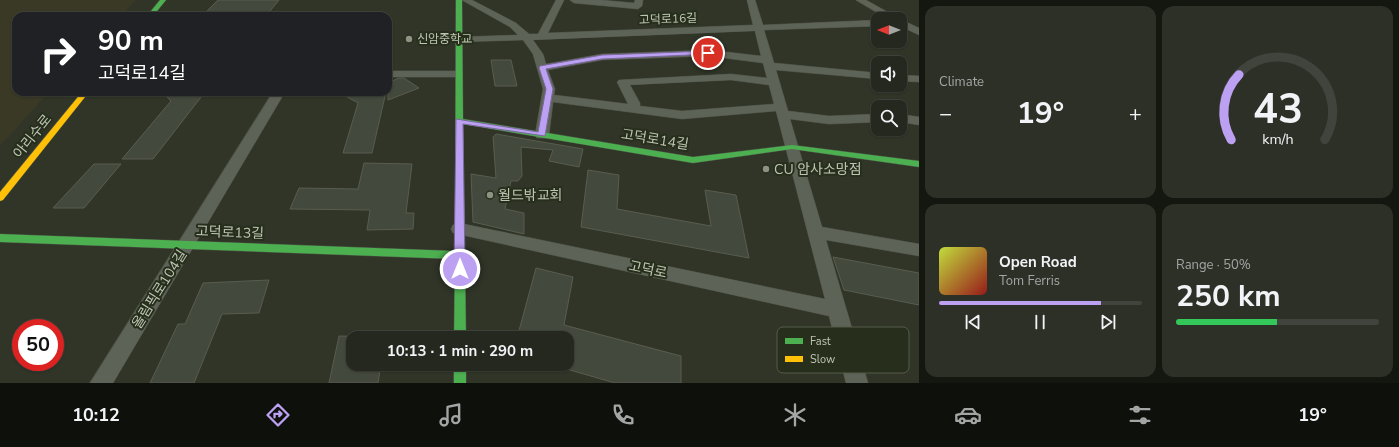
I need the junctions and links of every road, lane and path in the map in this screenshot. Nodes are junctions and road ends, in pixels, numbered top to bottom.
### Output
1 (163, 0) edge
2 (459, 0) edge
3 (466, 0) edge
4 (560, 0) edge
5 (574, 0) edge
6 (639, 0) edge
7 (752, 0) edge
8 (860, 0) edge
9 (153, 12) edge
10 (882, 12) edge
11 (871, 23) edge
12 (907, 26) edge
13 (759, 28) junction
14 (919, 32) edge
15 (525, 36) junction
16 (542, 36) junction
17 (458, 40) junction
18 (769, 63) junction
19 (543, 68) junction
20 (392, 74) edge
21 (458, 74) junction
22 (871, 75) edge
23 (907, 78) edge
24 (919, 79) edge
25 (774, 82) junction
26 (83, 96) edge
27 (278, 96) edge
28 (549, 98) junction
29 (634, 109) junction
30 (782, 110) junction
31 (871, 118) edge
32 (907, 119) edge
33 (459, 121) junction
34 (919, 121) edge
35 (542, 135) junction
36 (792, 147) junction
37 (919, 164) edge
38 (0, 198) edge
39 (460, 229) junction
40 (815, 232) junction
41 (0, 238) edge
42 (186, 244) junction
43 (919, 250) edge
44 (460, 255) junction
45 (837, 310) junction
46 (842, 327) edge
47 (460, 331) edge
48 (460, 371) edge
49 (854, 373) edge
50 (101, 383) edge
51 (460, 383) edge
52 (857, 383) edge

1 - 9 street
2 - 17 street
3 - 15 street
4 - 16 street
5 - 6 street
7 - 13 street
8 - 10 street
11 - 13 street, 고덕로16길
12 - 14 street
13 - 16 street, 고덕로16길
13 - 18 street
15 - 16 street, 고덕로16길
15 - 17 street, 고덕로16길
15 - 19 street
17 - 21 street
18 - 19 street
18 - 22 street
18 - 25 street
19 - 28 street
20 - 21 street
21 - 33 street
23 - 24 street
25 - 29 street
25 - 30 street
26 - 38 street, 아리수로
27 - 42 street, 올림픽로104길
28 - 29 street
28 - 35 street
29 - 30 street
30 - 31 street
30 - 36 street
32 - 34 street
33 - 35 street, 고덕로14길
33 - 39 street
35 - 36 street, 고덕로14길
36 - 37 street, 고덕로14길
36 - 40 street
39 - 44 street
39 - 45 street, 고덕로
40 - 43 street
40 - 45 street
41 - 42 street, 고덕로13길
42 - 44 street, 고덕로13길
42 - 50 street, 올림픽로104길
44 - 47 street
45 - 46 street
48 - 51 street
49 - 52 street

